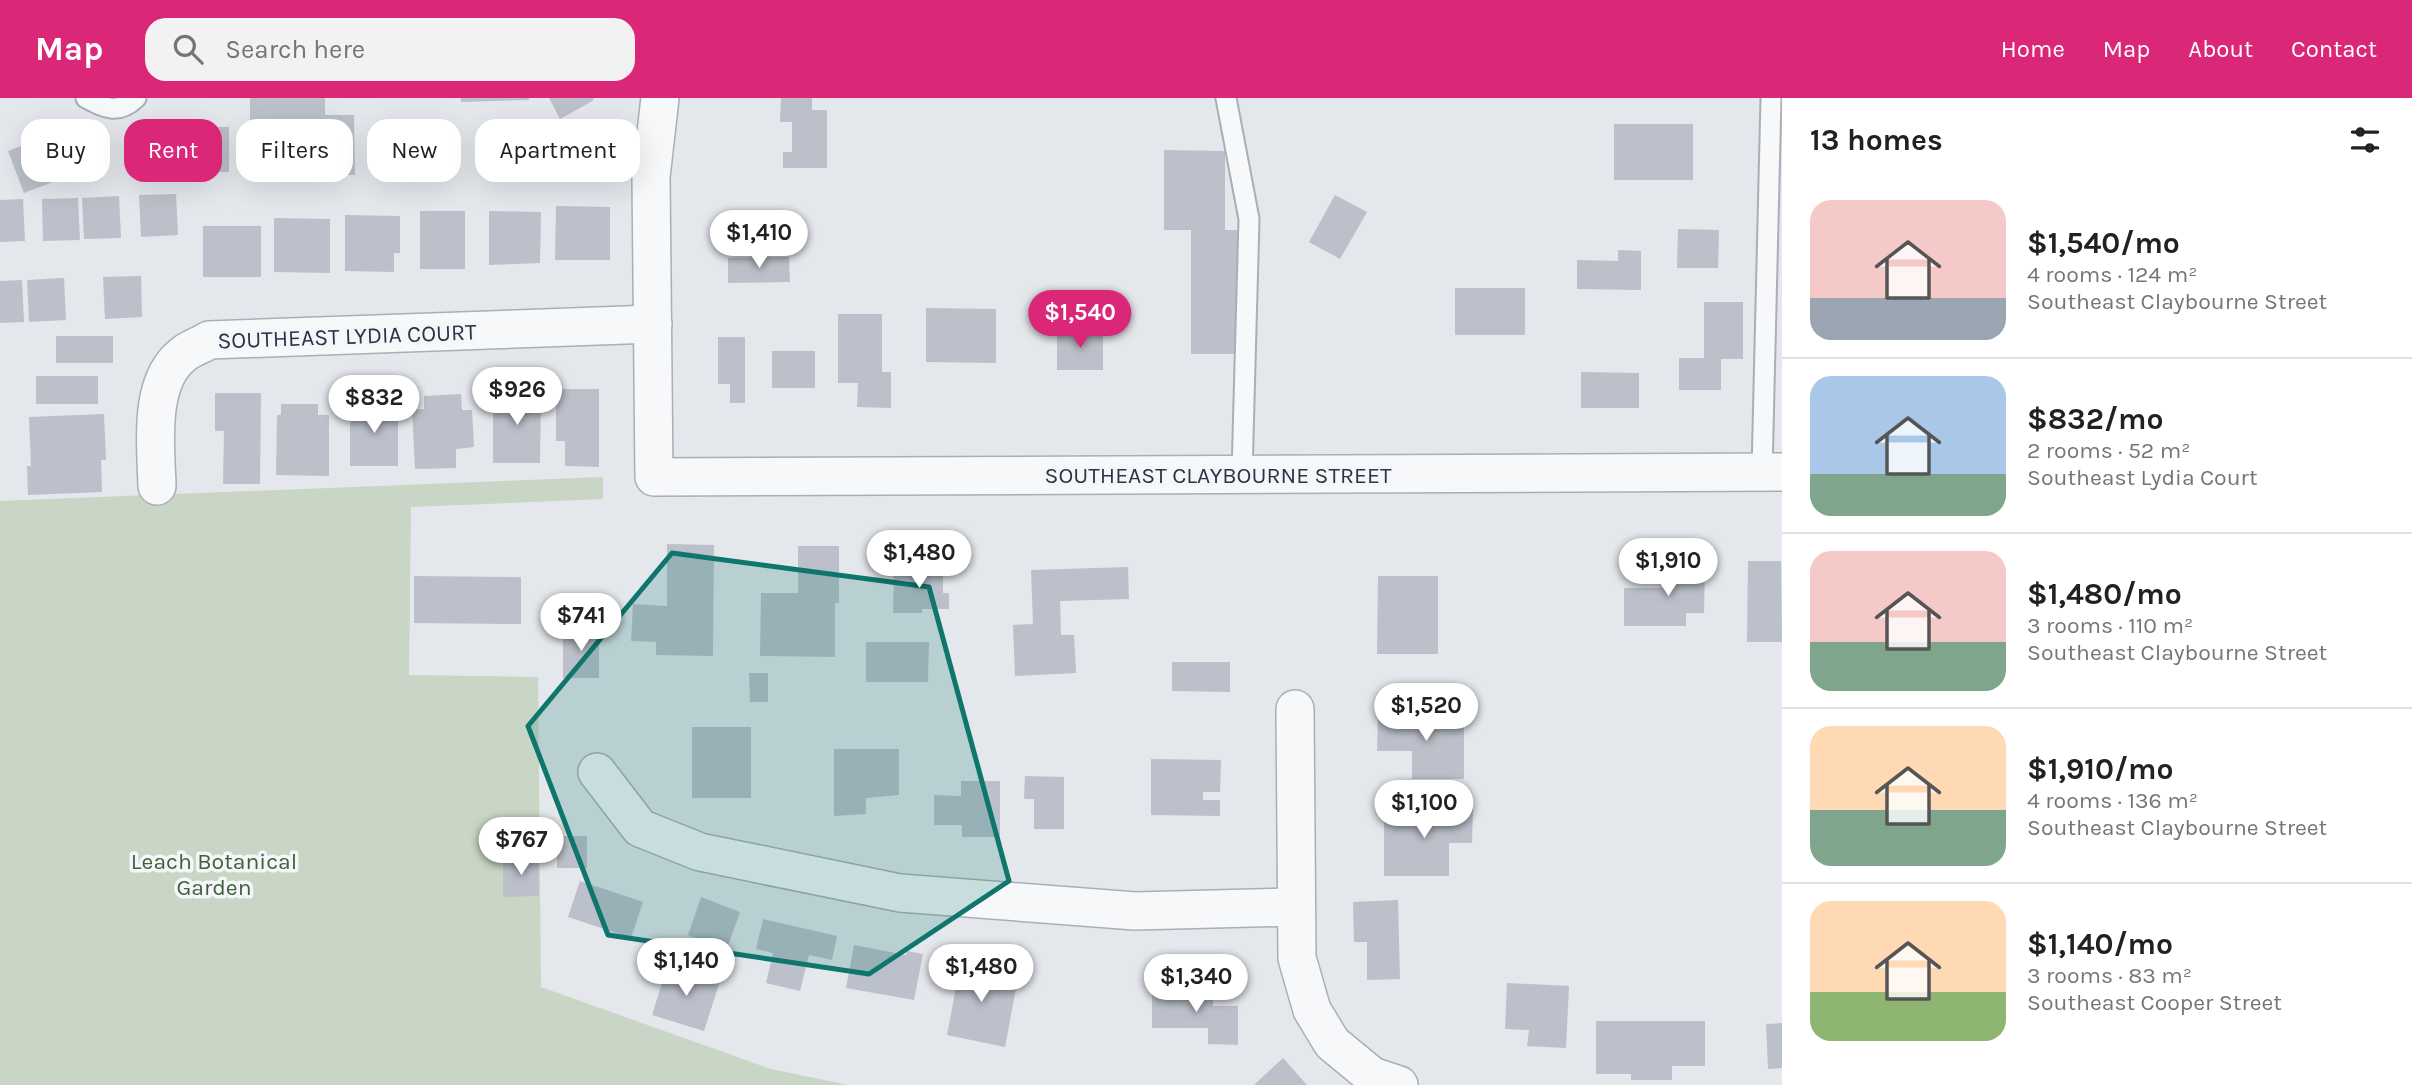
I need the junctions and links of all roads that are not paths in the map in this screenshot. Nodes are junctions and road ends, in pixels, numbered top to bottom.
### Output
1 (86, 98) edge
2 (136, 98) edge
3 (660, 98) edge
4 (1227, 98) edge
5 (1770, 98) edge
6 (653, 324) junction
7 (1772, 472) edge
8 (1242, 474) junction
9 (157, 486) dead end
10 (1295, 709) dead end
11 (597, 772) dead end
12 (1295, 907) junction
13 (1398, 1085) edge

1 - 2 lane
3 - 6 street
4 - 8 lane
5 - 7 lane
6 - 8 street, SOUTHEAST CLAYBOURNE STREET
6 - 9 street, SOUTHEAST LYDIA COURT
7 - 8 street, SOUTHEAST CLAYBOURNE STREET
10 - 12 street
11 - 12 street
12 - 13 street

